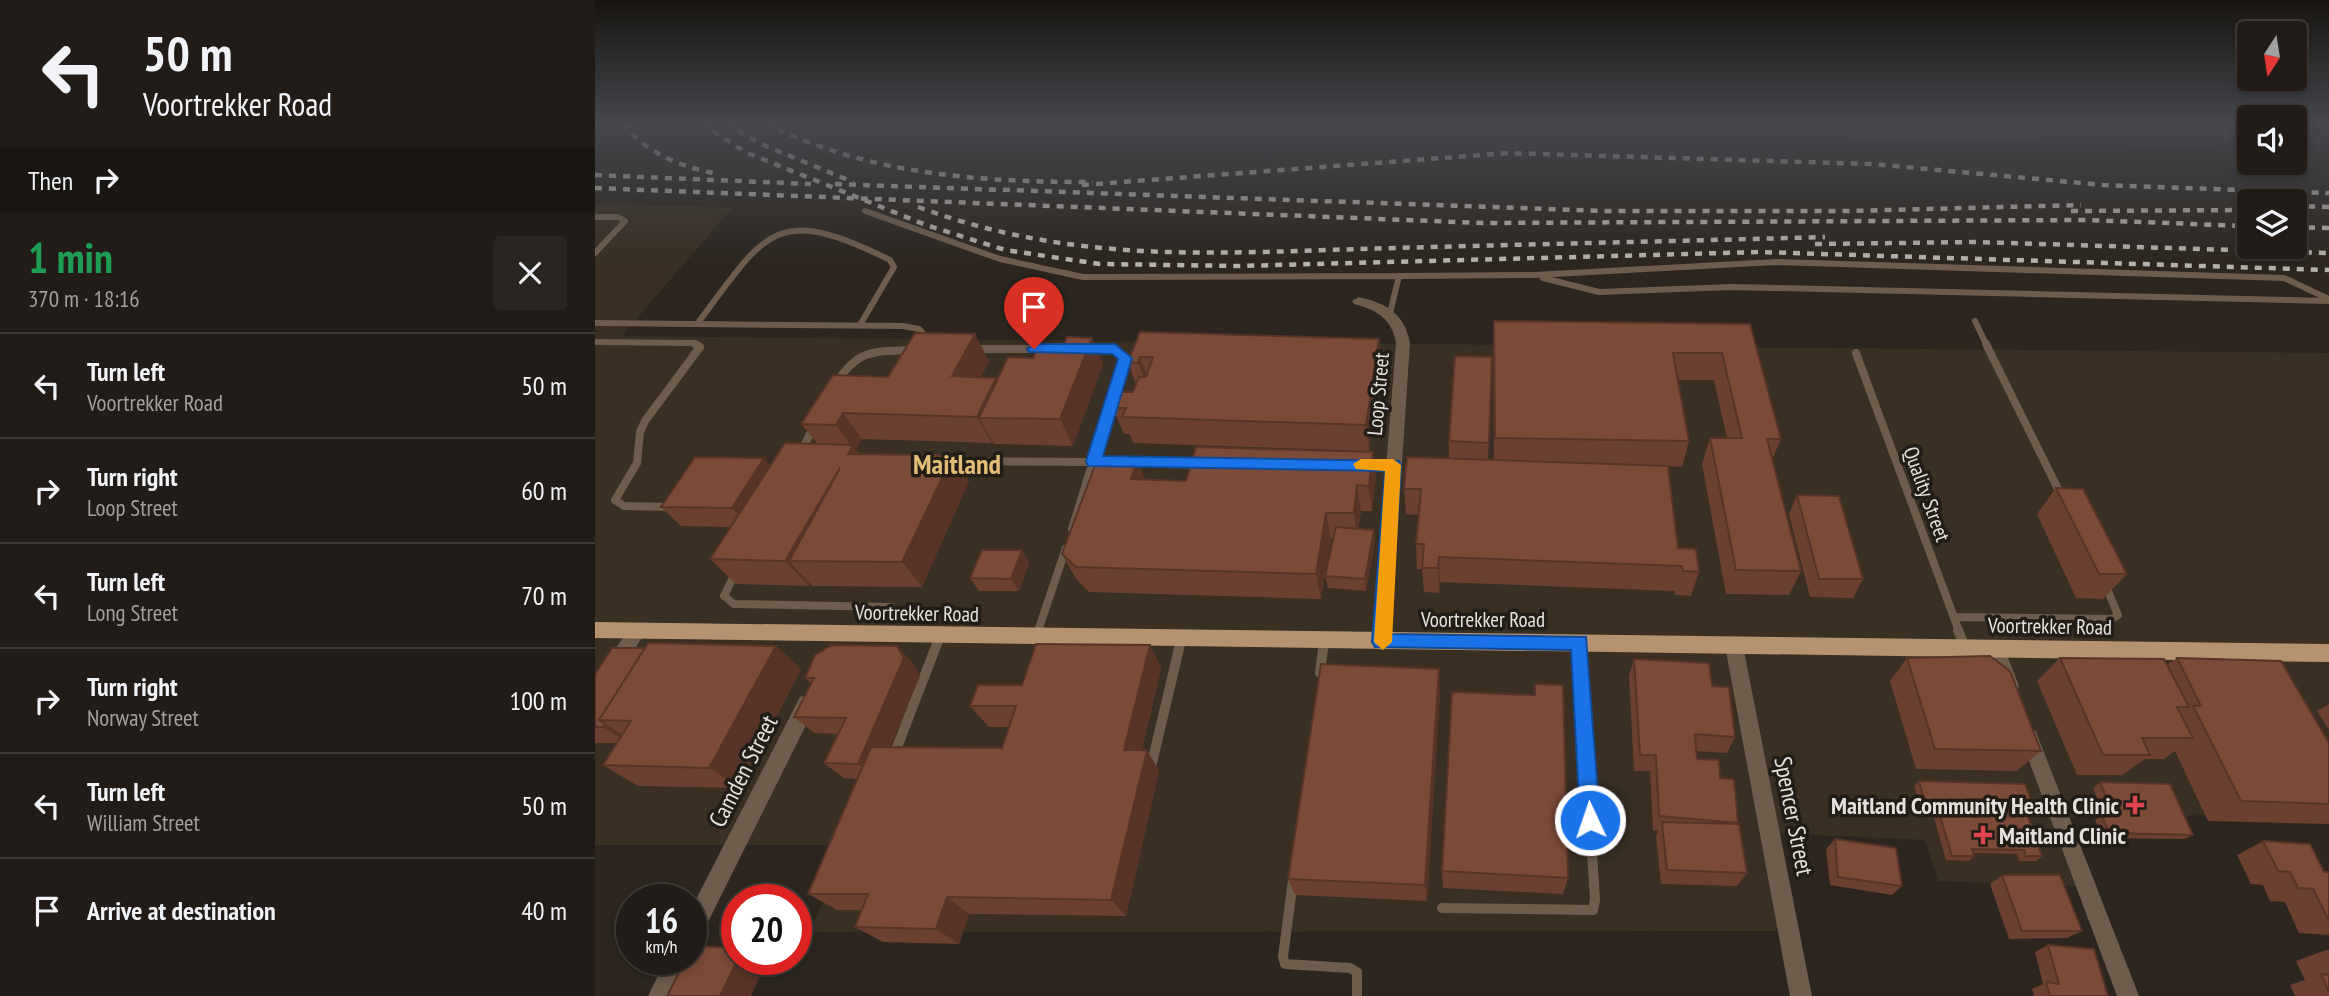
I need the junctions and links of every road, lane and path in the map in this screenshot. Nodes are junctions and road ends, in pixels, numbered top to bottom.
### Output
1 (866, 211) dead end
2 (595, 217) edge
3 (595, 253) edge
4 (1534, 275) junction
5 (1399, 276) junction
6 (2329, 300) edge
7 (1359, 301) dead end
8 (1390, 313) junction
9 (1975, 321) dead end
10 (595, 323) edge
11 (697, 324) junction
12 (860, 325) junction
13 (595, 342) edge
14 (967, 349) edge
15 (1061, 349) edge
16 (1075, 349) edge
17 (1856, 353) dead end
18 (833, 390) edge
19 (821, 413) edge
20 (810, 460) edge
21 (932, 460) edge
22 (1094, 461) junction
23 (1107, 462) edge
24 (1121, 462) edge
25 (1216, 463) edge
26 (1353, 464) edge
27 (1393, 465) junction
28 (680, 507) edge
29 (2068, 509) edge
30 (739, 566) edge
31 (2099, 571) edge
32 (891, 607) dead end
33 (1954, 617) junction
34 (595, 630) edge
35 (637, 631) junction
36 (940, 636) junction
37 (1036, 638) junction
38 (1181, 640) junction
39 (1324, 641) junction
40 (1381, 642) junction
41 (1579, 643) junction
42 (1734, 646) junction
43 (1965, 648) junction
44 (1996, 648) junction
45 (2329, 653) edge
46 (1319, 680) edge
47 (814, 688) edge
48 (595, 695) edge
49 (1152, 763) dead end
50 (900, 765) edge
51 (1294, 874) edge
52 (707, 900) edge
53 (1442, 908) dead end
54 (670, 975) edge
55 (659, 996) edge
56 (1357, 996) edge
57 (1801, 996) edge
58 (2128, 996) edge

1 - 5 lane
2 - 3 lane
4 - 5 lane
4 - 6 lane
4 - 6 lane
5 - 8 lane
7 - 8 street
8 - 27 street, Loop Street
9 - 29 lane
10 - 11 lane
11 - 12 lane
11 - 12 lane
12 - 18 lane
13 - 28 lane
14 - 15 lane
16 - 22 lane
17 - 33 lane, Quality Street
19 - 20 lane
21 - 22 lane
22 - 23 lane
22 - 37 lane
24 - 25 lane
26 - 27 lane
27 - 40 street, Loop Street
30 - 32 lane
31 - 33 lane
33 - 43 lane, Quality Street
34 - 35 main road, Voortrekker Road
35 - 36 main road, Voortrekker Road
35 - 48 street
36 - 37 main road, Voortrekker Road
36 - 50 lane
37 - 38 main road, Voortrekker Road
38 - 39 main road, Voortrekker Road
38 - 49 lane
39 - 40 main road, Voortrekker Road
39 - 46 lane
40 - 41 main road, Voortrekker Road
41 - 42 main road, Voortrekker Road
41 - 53 lane
42 - 43 main road, Voortrekker Road
42 - 57 street, Spencer Street
43 - 44 main road, Voortrekker Road
44 - 45 main road, Voortrekker Road
44 - 58 street
47 - 52 street, Camden Street
51 - 56 lane
54 - 55 street

